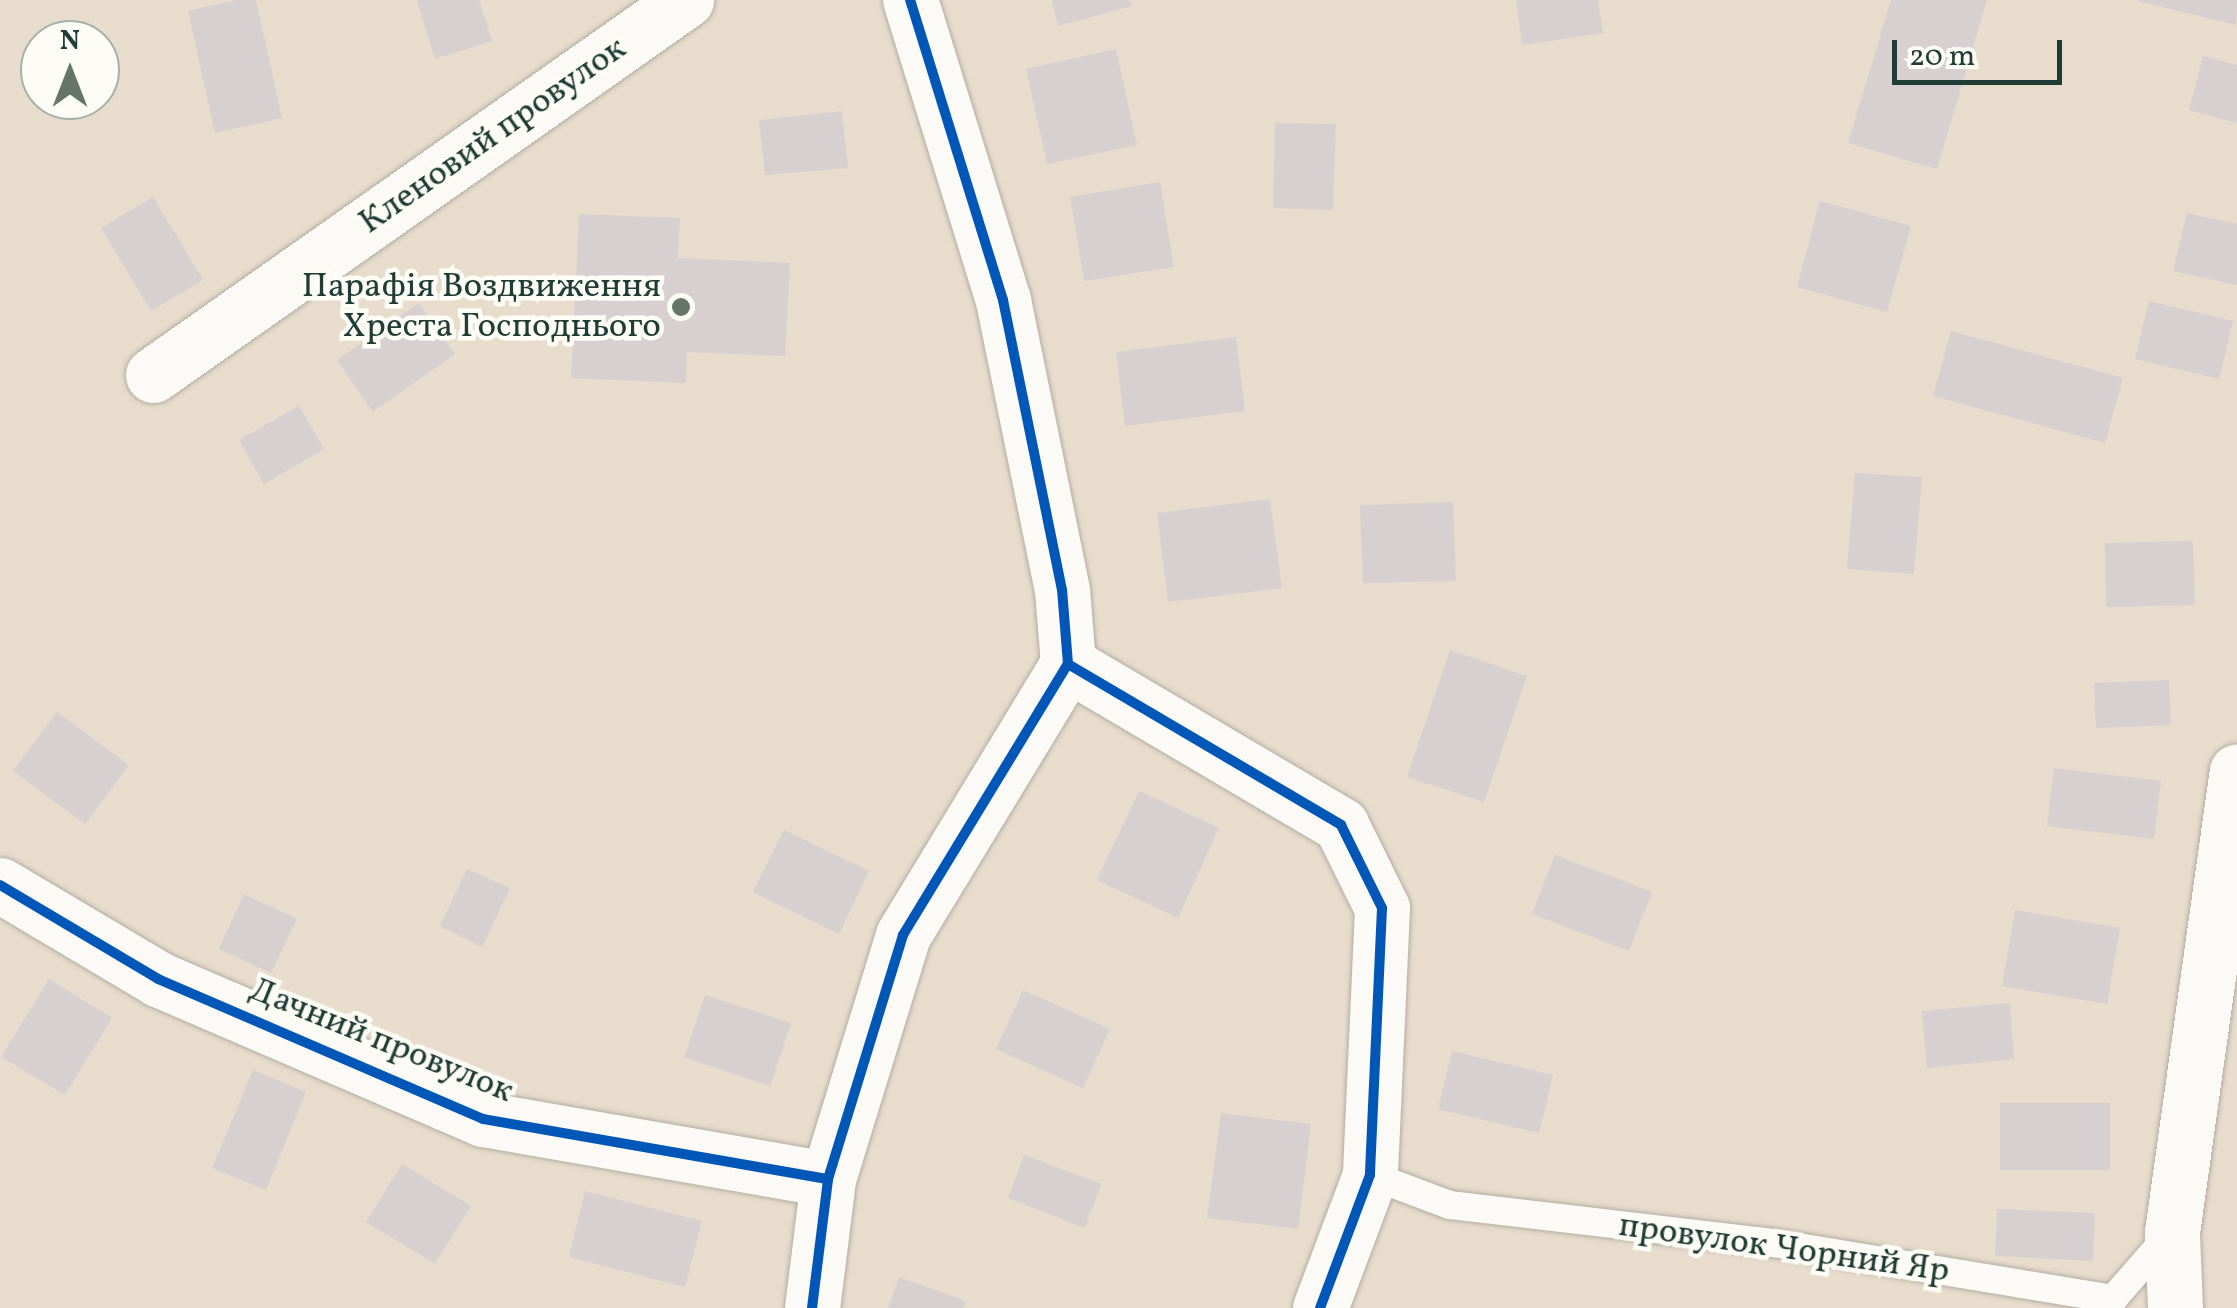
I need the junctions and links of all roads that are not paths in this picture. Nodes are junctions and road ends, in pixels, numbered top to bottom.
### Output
1 (686, 0) edge
2 (910, 0) edge
3 (153, 375) dead end
4 (1068, 664) junction
5 (2237, 772) edge
6 (0, 886) edge
7 (1370, 1175) junction
8 (828, 1180) junction
9 (2172, 1232) junction
10 (812, 1308) edge
11 (1320, 1308) edge
12 (2175, 1308) edge

1 - 3 street, Кленовий провулок
2 - 4 street
4 - 7 street
4 - 8 street
5 - 9 street
6 - 8 street, Дачний провулок
7 - 9 lane, провулок Чорний Яр
7 - 11 street
8 - 10 street
9 - 12 street

